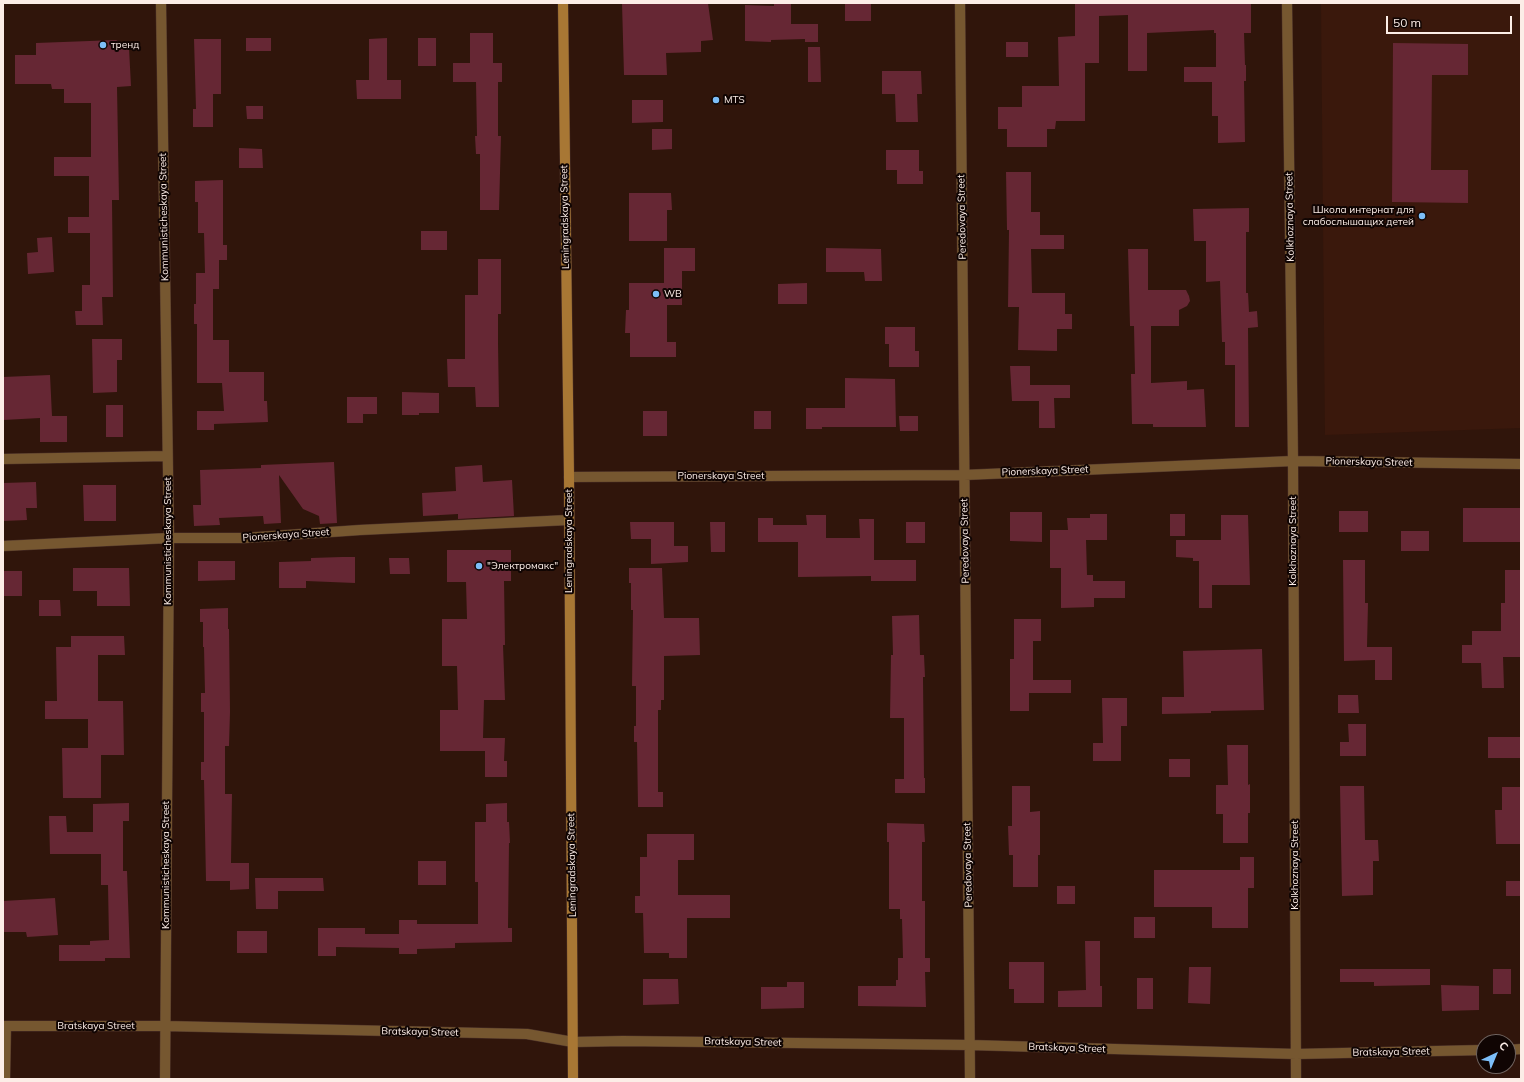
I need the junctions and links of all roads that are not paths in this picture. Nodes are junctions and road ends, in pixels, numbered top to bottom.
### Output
1 (161, 3) edge
2 (563, 3) edge
3 (960, 3) edge
4 (1288, 3) edge
5 (168, 456) junction
6 (3, 459) edge
7 (1292, 460) junction
8 (1521, 464) edge
9 (964, 475) junction
10 (569, 477) junction
11 (568, 520) junction
12 (169, 538) junction
13 (3, 546) edge
14 (4, 1026) edge
15 (164, 1026) junction
16 (573, 1042) junction
17 (969, 1045) junction
18 (1476, 1050) edge
19 (1296, 1054) junction
20 (5, 1079) edge
21 (165, 1079) edge
22 (573, 1079) edge
23 (970, 1079) edge
24 (1296, 1079) edge

1 - 5 street, Kommunisticheskaya Street
2 - 10 street, Leningradskaya Street
3 - 9 street, Peredovaya Street
4 - 7 street, Kolkhoznaya Street
5 - 6 street
5 - 12 street, Kommunisticheskaya Street
7 - 8 street, Pionerskaya Street
7 - 9 street, Pionerskaya Street
7 - 19 street, Kolkhoznaya Street
9 - 10 street, Pionerskaya Street
9 - 17 street, Peredovaya Street
10 - 11 street, Leningradskaya Street
11 - 12 street, Pionerskaya Street
11 - 16 street, Leningradskaya Street
12 - 13 street, Pionerskaya Street
12 - 15 street, Kommunisticheskaya Street
14 - 15 street, Bratskaya Street
14 - 20 street
15 - 16 street, Bratskaya Street
15 - 21 street, Kommunisticheskaya Street
16 - 17 street, Bratskaya Street
16 - 22 street, Leningradskaya Street
17 - 19 street, Bratskaya Street
17 - 23 street, Peredovaya Street
18 - 19 street, Bratskaya Street
19 - 24 street, Kolkhoznaya Street

